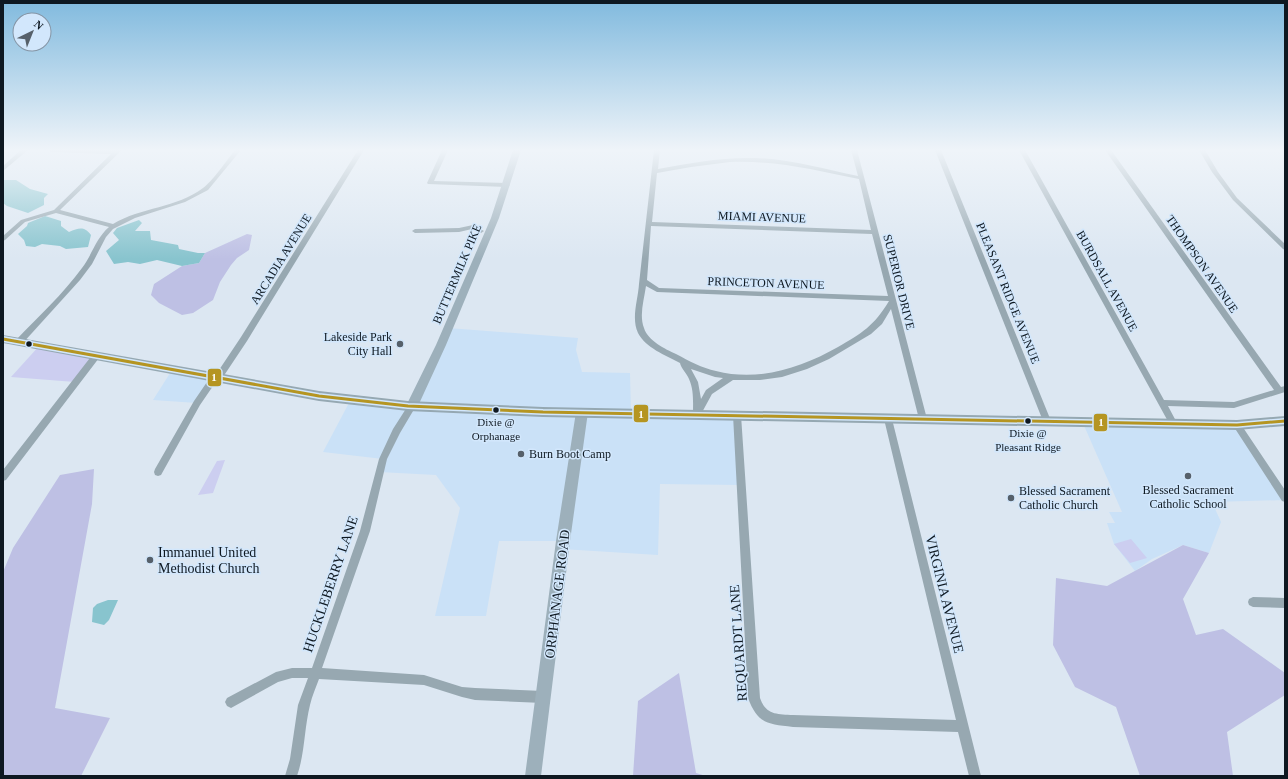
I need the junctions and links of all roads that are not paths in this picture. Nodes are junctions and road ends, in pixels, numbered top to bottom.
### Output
1 (82, 186) edge
2 (208, 186) edge
3 (338, 186) edge
4 (506, 186) edge
5 (652, 186) edge
6 (862, 186) edge
7 (953, 186) edge
8 (1042, 186) edge
9 (1134, 186) edge
10 (1226, 186) edge
11 (56, 211) junction
12 (648, 224) junction
13 (114, 226) junction
14 (415, 231) dead end
15 (485, 231) junction
16 (875, 232) junction
17 (3, 239) edge
18 (1285, 248) edge
19 (643, 281) junction
20 (657, 290) junction
21 (641, 298) junction
22 (892, 300) junction
23 (3, 339) edge
24 (19, 342) junction
25 (96, 356) junction
26 (680, 361) junction
27 (731, 377) junction
28 (218, 378) junction
29 (1282, 390) edge
30 (1162, 403) junction
31 (412, 406) junction
32 (582, 412) junction
33 (697, 414) junction
34 (737, 415) junction
35 (888, 418) junction
36 (924, 419) junction
37 (1047, 421) junction
38 (1285, 421) edge
39 (1173, 423) junction
40 (1237, 425) junction
41 (158, 472) dead end
42 (3, 477) edge
43 (1285, 498) edge
44 (1253, 602) dead end
45 (1285, 603) edge
46 (316, 673) junction
47 (543, 697) junction
48 (231, 702) dead end
49 (962, 726) junction
50 (291, 776) edge
51 (534, 776) edge
52 (975, 776) edge

1 - 11 street
2 - 13 street
3 - 28 street, ARCADIA AVENUE
4 - 15 main road, BUTTERMILK PIKE
5 - 12 street
6 - 16 street, SUPERIOR DRIVE
7 - 37 street, PLEASANT RIDGE AVENUE
8 - 30 street, BURDSALL AVENUE
9 - 29 street, THOMPSON AVENUE
10 - 18 street
11 - 13 street
11 - 17 street
12 - 16 street, MIAMI AVENUE
12 - 19 street
13 - 24 street
14 - 15 street
15 - 31 main road, BUTTERMILK PIKE
16 - 22 street, SUPERIOR DRIVE
19 - 20 street
19 - 21 street
20 - 21 street
20 - 22 street, PRINCETON AVENUE
21 - 26 street
22 - 27 street
22 - 36 street, SUPERIOR DRIVE
23 - 24 main road
24 - 25 main road
25 - 28 main road
25 - 42 street
26 - 27 street
26 - 33 street
27 - 33 street
28 - 31 main road
28 - 41 street, ARCADIA AVENUE
29 - 30 street
30 - 39 street, BURDSALL AVENUE
31 - 32 main road
31 - 46 street, HUCKLEBERRY LANE
32 - 33 main road
32 - 47 main road, ORPHANAGE ROAD
33 - 34 main road
34 - 35 main road
34 - 49 street, REQUARDT LANE
35 - 36 main road
35 - 49 street, VIRGINIA AVENUE
36 - 37 main road
37 - 39 main road
38 - 40 main road
39 - 40 main road
40 - 43 street
44 - 45 street
46 - 47 street
46 - 48 street
46 - 50 street, HUCKLEBERRY LANE
47 - 51 main road, ORPHANAGE ROAD
49 - 52 street, VIRGINIA AVENUE

